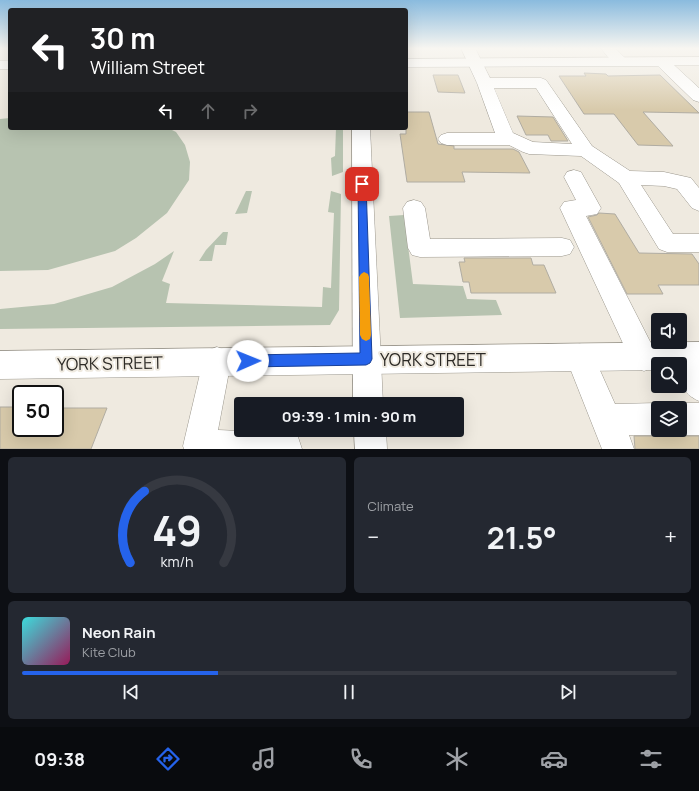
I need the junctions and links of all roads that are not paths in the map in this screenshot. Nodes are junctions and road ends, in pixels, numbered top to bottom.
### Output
1 (477, 69) edge
2 (670, 69) edge
3 (485, 83) junction
4 (699, 96) edge
5 (361, 130) edge
6 (447, 139) dead end
7 (506, 139) junction
8 (585, 150) junction
9 (574, 177) dead end
10 (626, 178) junction
11 (699, 203) edge
12 (414, 208) dead end
13 (697, 245) edge
14 (562, 247) dead end
15 (690, 356) edge
16 (644, 357) junction
17 (580, 358) junction
18 (366, 359) junction
19 (217, 361) junction
20 (0, 365) edge
21 (699, 386) edge
22 (368, 397) edge
23 (651, 419) edge
24 (687, 419) edge
25 (699, 419) edge
26 (606, 420) junction
27 (370, 437) edge
28 (286, 449) edge
29 (371, 449) edge
30 (618, 449) edge

1 - 3 main road
2 - 4 main road
3 - 7 main road
3 - 8 main road
5 - 18 main road
6 - 7 main road
7 - 8 main road
8 - 10 main road
9 - 16 main road
10 - 11 main road
10 - 13 main road
12 - 14 main road
15 - 16 main road, YORK STREET
15 - 21 main road
16 - 17 main road, YORK STREET
17 - 18 main road, YORK STREET
17 - 26 main road
18 - 19 main road, YORK STREET
18 - 22 main road
19 - 20 main road, YORK STREET
19 - 28 main road
23 - 26 main road
24 - 25 main road
26 - 30 main road
27 - 29 main road

